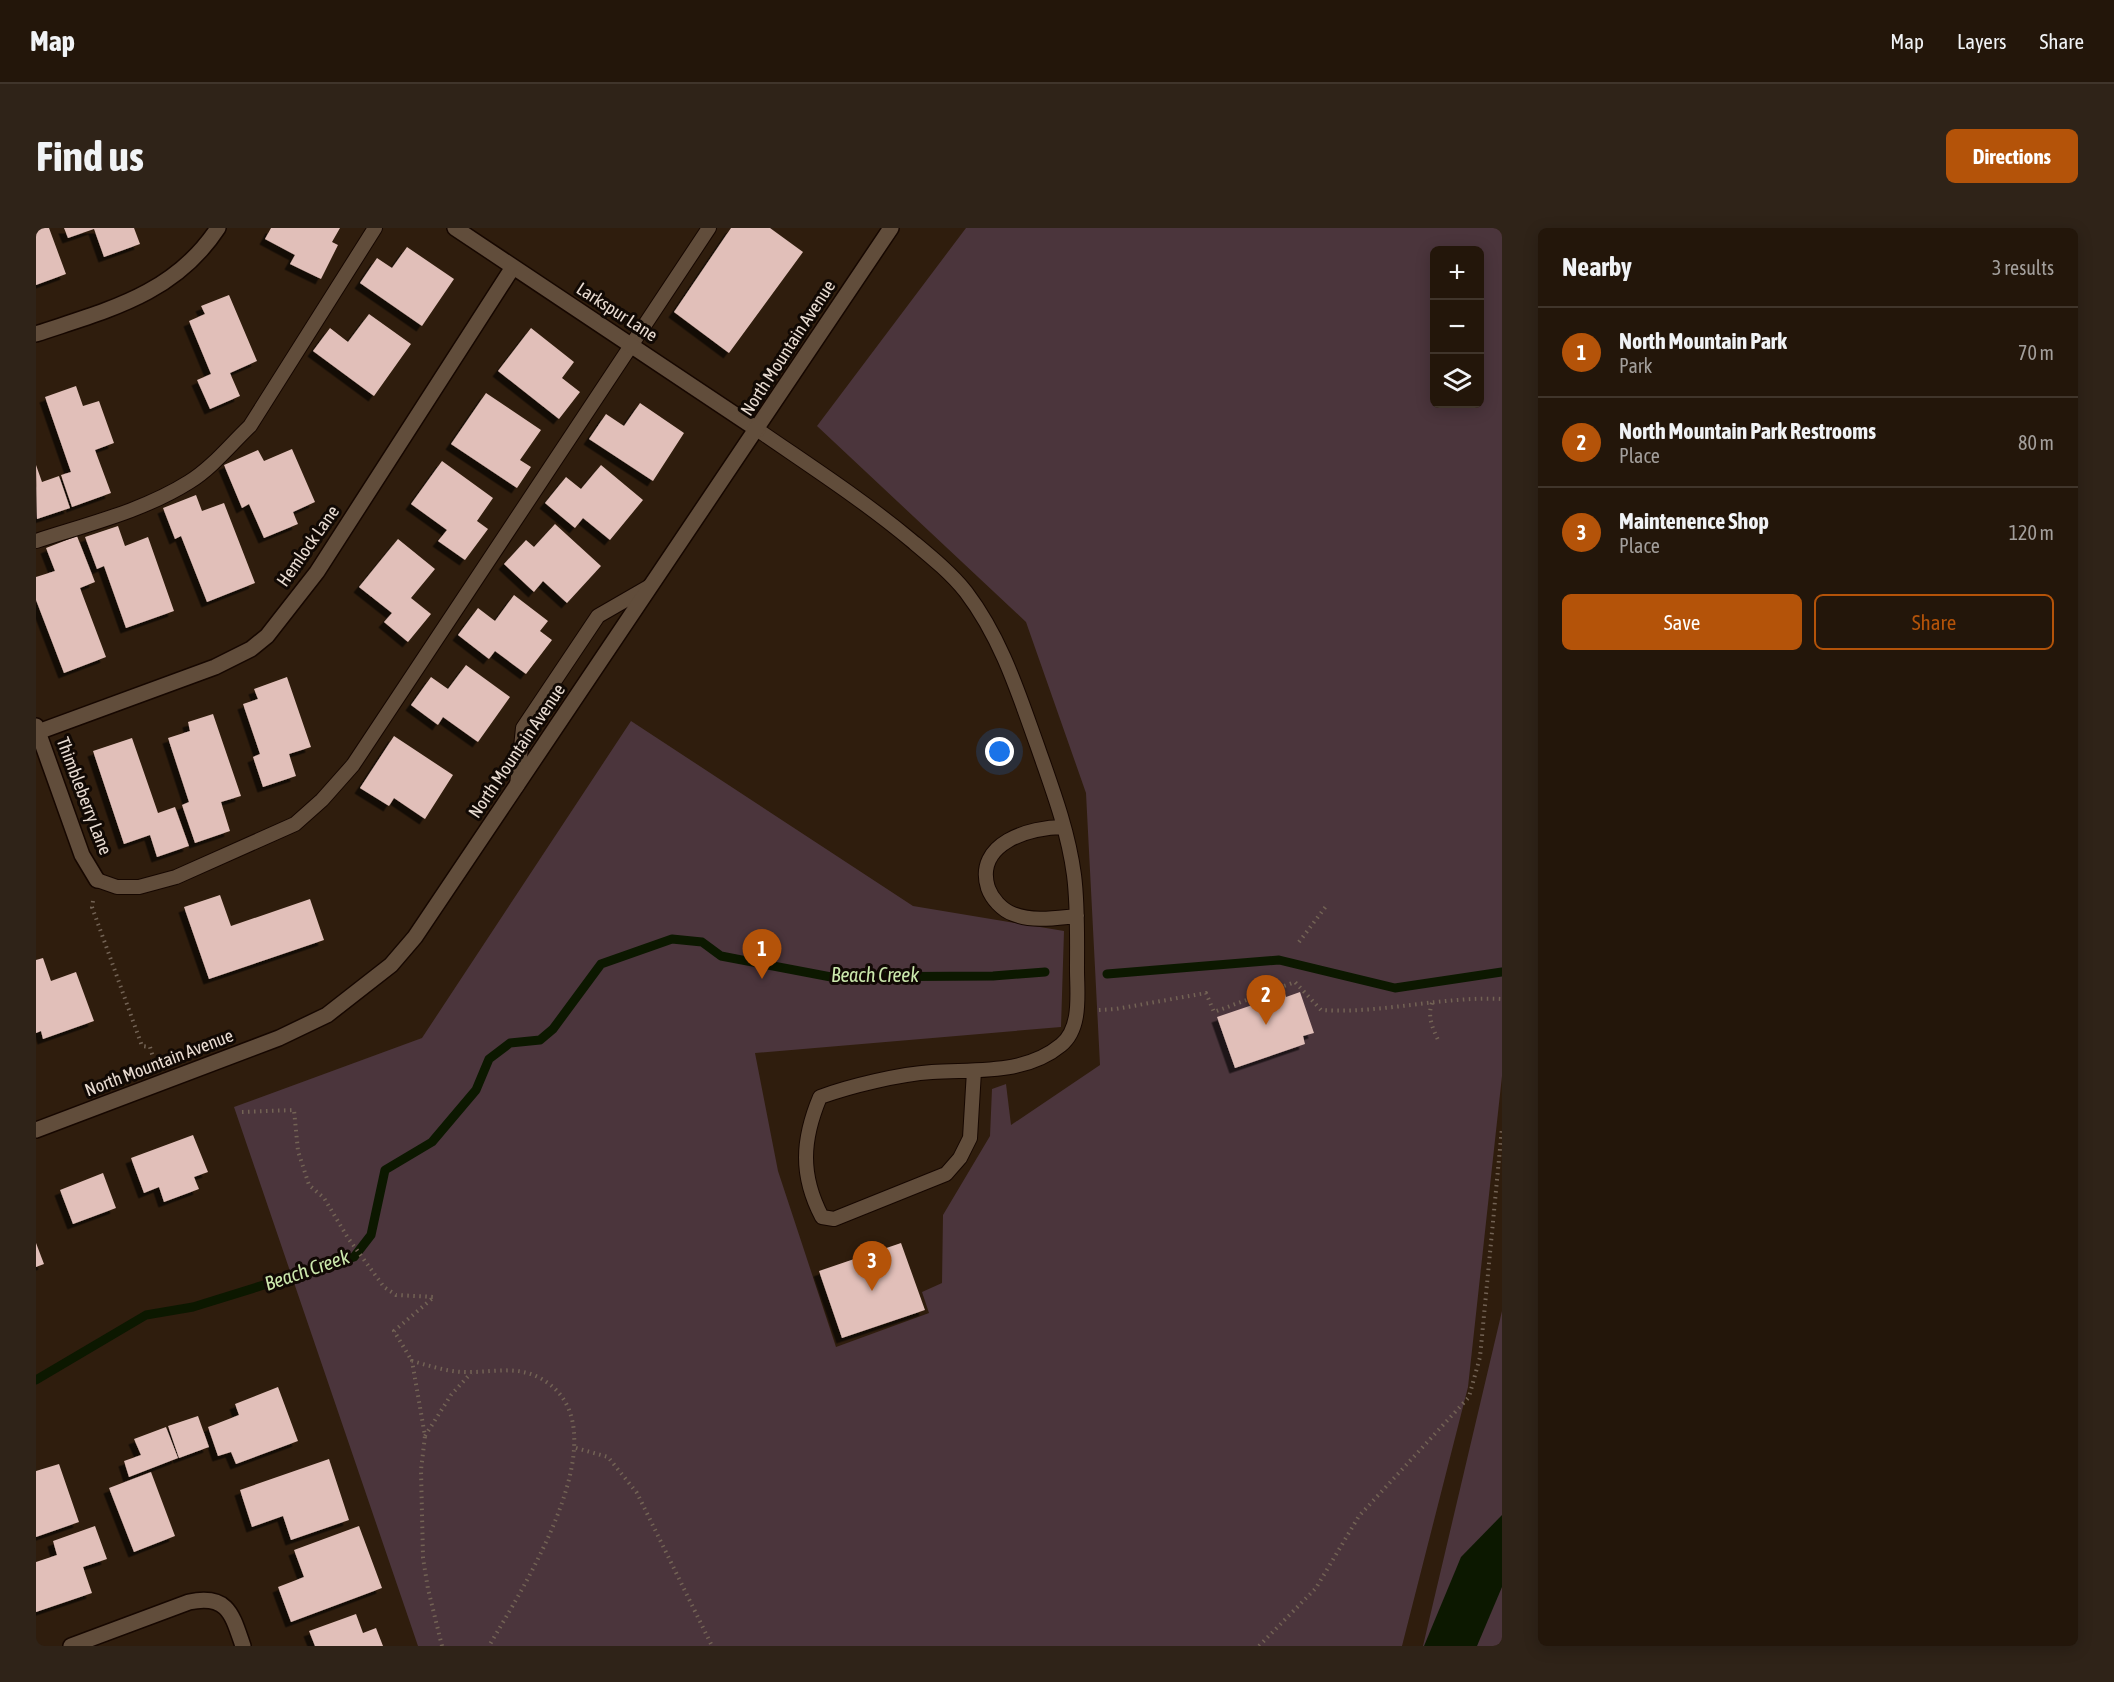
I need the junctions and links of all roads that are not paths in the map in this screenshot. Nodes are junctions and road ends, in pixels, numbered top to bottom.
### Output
1 (218, 228) edge
2 (375, 228) edge
3 (455, 228) edge
4 (708, 228) edge
5 (891, 228) edge
6 (513, 267) junction
7 (36, 334) edge
8 (631, 344) junction
9 (758, 430) junction
10 (36, 541) edge
11 (654, 584) junction
12 (37, 729) edge
13 (517, 786) junction
14 (1064, 826) junction
15 (97, 880) joint
16 (1077, 916) junction
17 (974, 1071) junction
18 (36, 1130) edge
19 (70, 1646) edge
20 (243, 1646) edge

1 - 7 street
2 - 10 lane
3 - 6 street, Larkspur Lane
4 - 8 lane
5 - 9 street, North Mountain Avenue
6 - 8 street, Larkspur Lane
6 - 12 street, Hemlock Lane
8 - 9 street, Larkspur Lane
8 - 15 lane
9 - 11 street, North Mountain Avenue
9 - 14 lane
11 - 13 street, North Mountain Avenue
11 - 13 lane
12 - 15 street, Thimbleberry Lane
13 - 18 street, North Mountain Avenue
14 - 16 lane
14 - 16 lane
16 - 17 lane
17 - 17 lane
19 - 20 street

